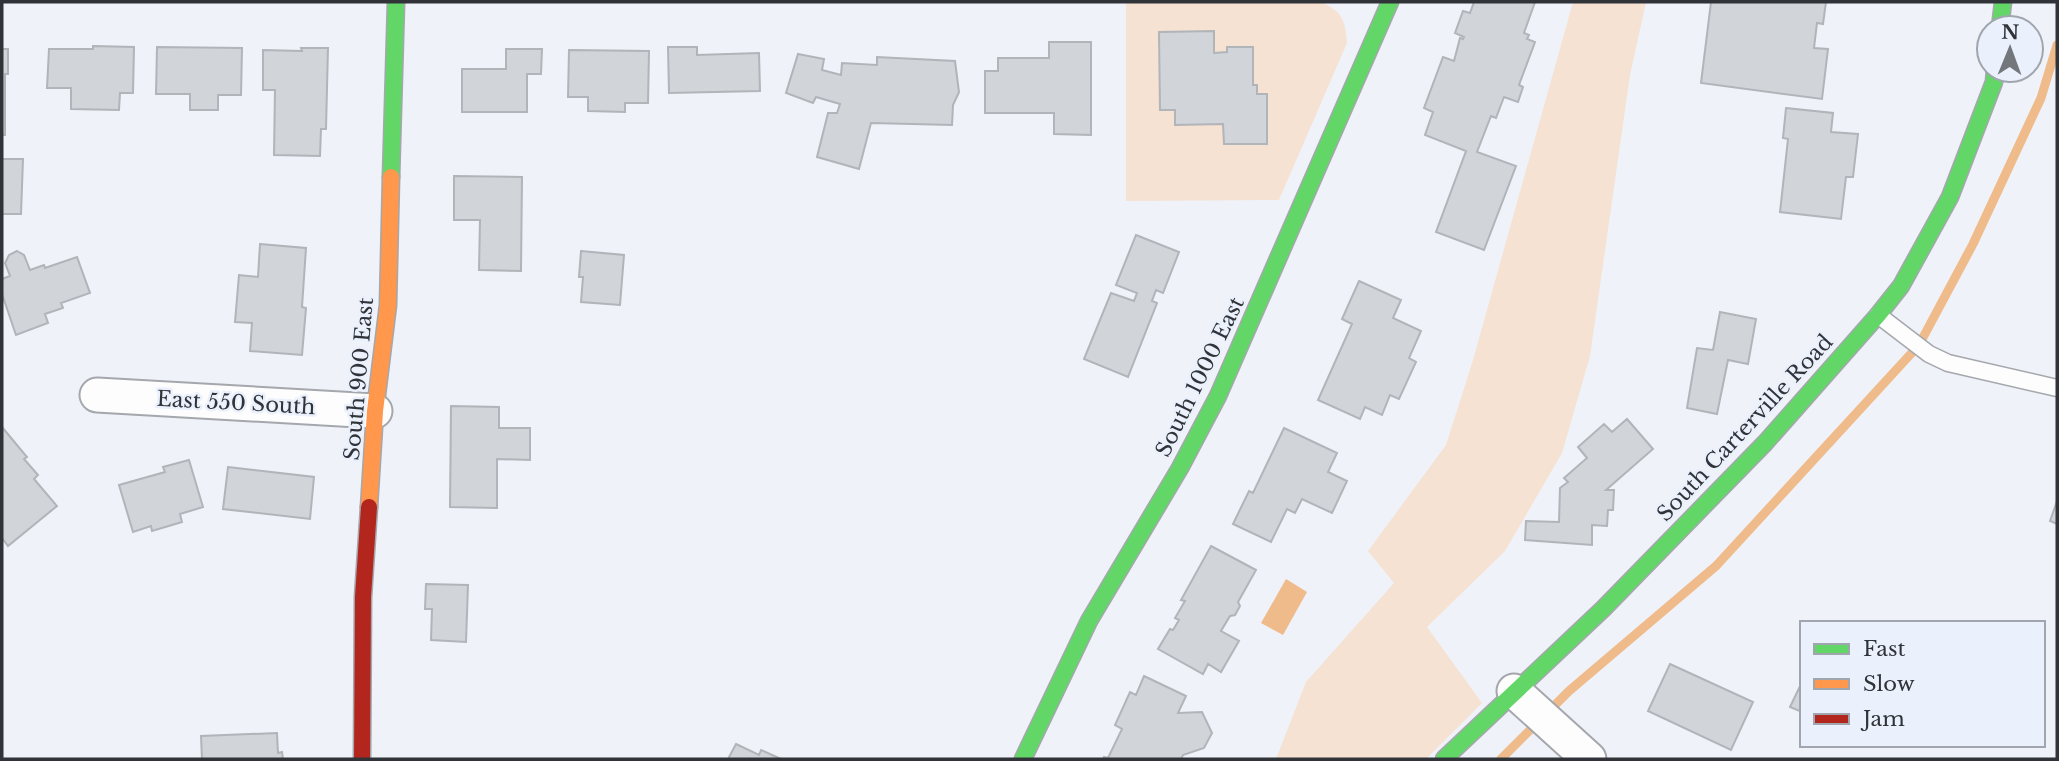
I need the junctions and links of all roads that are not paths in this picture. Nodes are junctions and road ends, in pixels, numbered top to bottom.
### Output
1 (396, 2) edge
2 (1390, 2) edge
3 (1992, 84) edge
4 (1878, 315) junction
5 (2057, 388) edge
6 (97, 395) dead end
7 (375, 411) junction
8 (1514, 691) junction
9 (362, 759) edge
10 (1023, 759) edge
11 (1444, 759) edge
12 (1589, 759) edge

1 - 7 street, South 900 East
2 - 10 street, South 1000 East
3 - 4 street, South Carterville Road
4 - 5 lane
4 - 8 street, South Carterville Road
6 - 7 street, East 550 South
7 - 9 street, South 900 East
8 - 11 street, South Carterville Road
8 - 12 street

